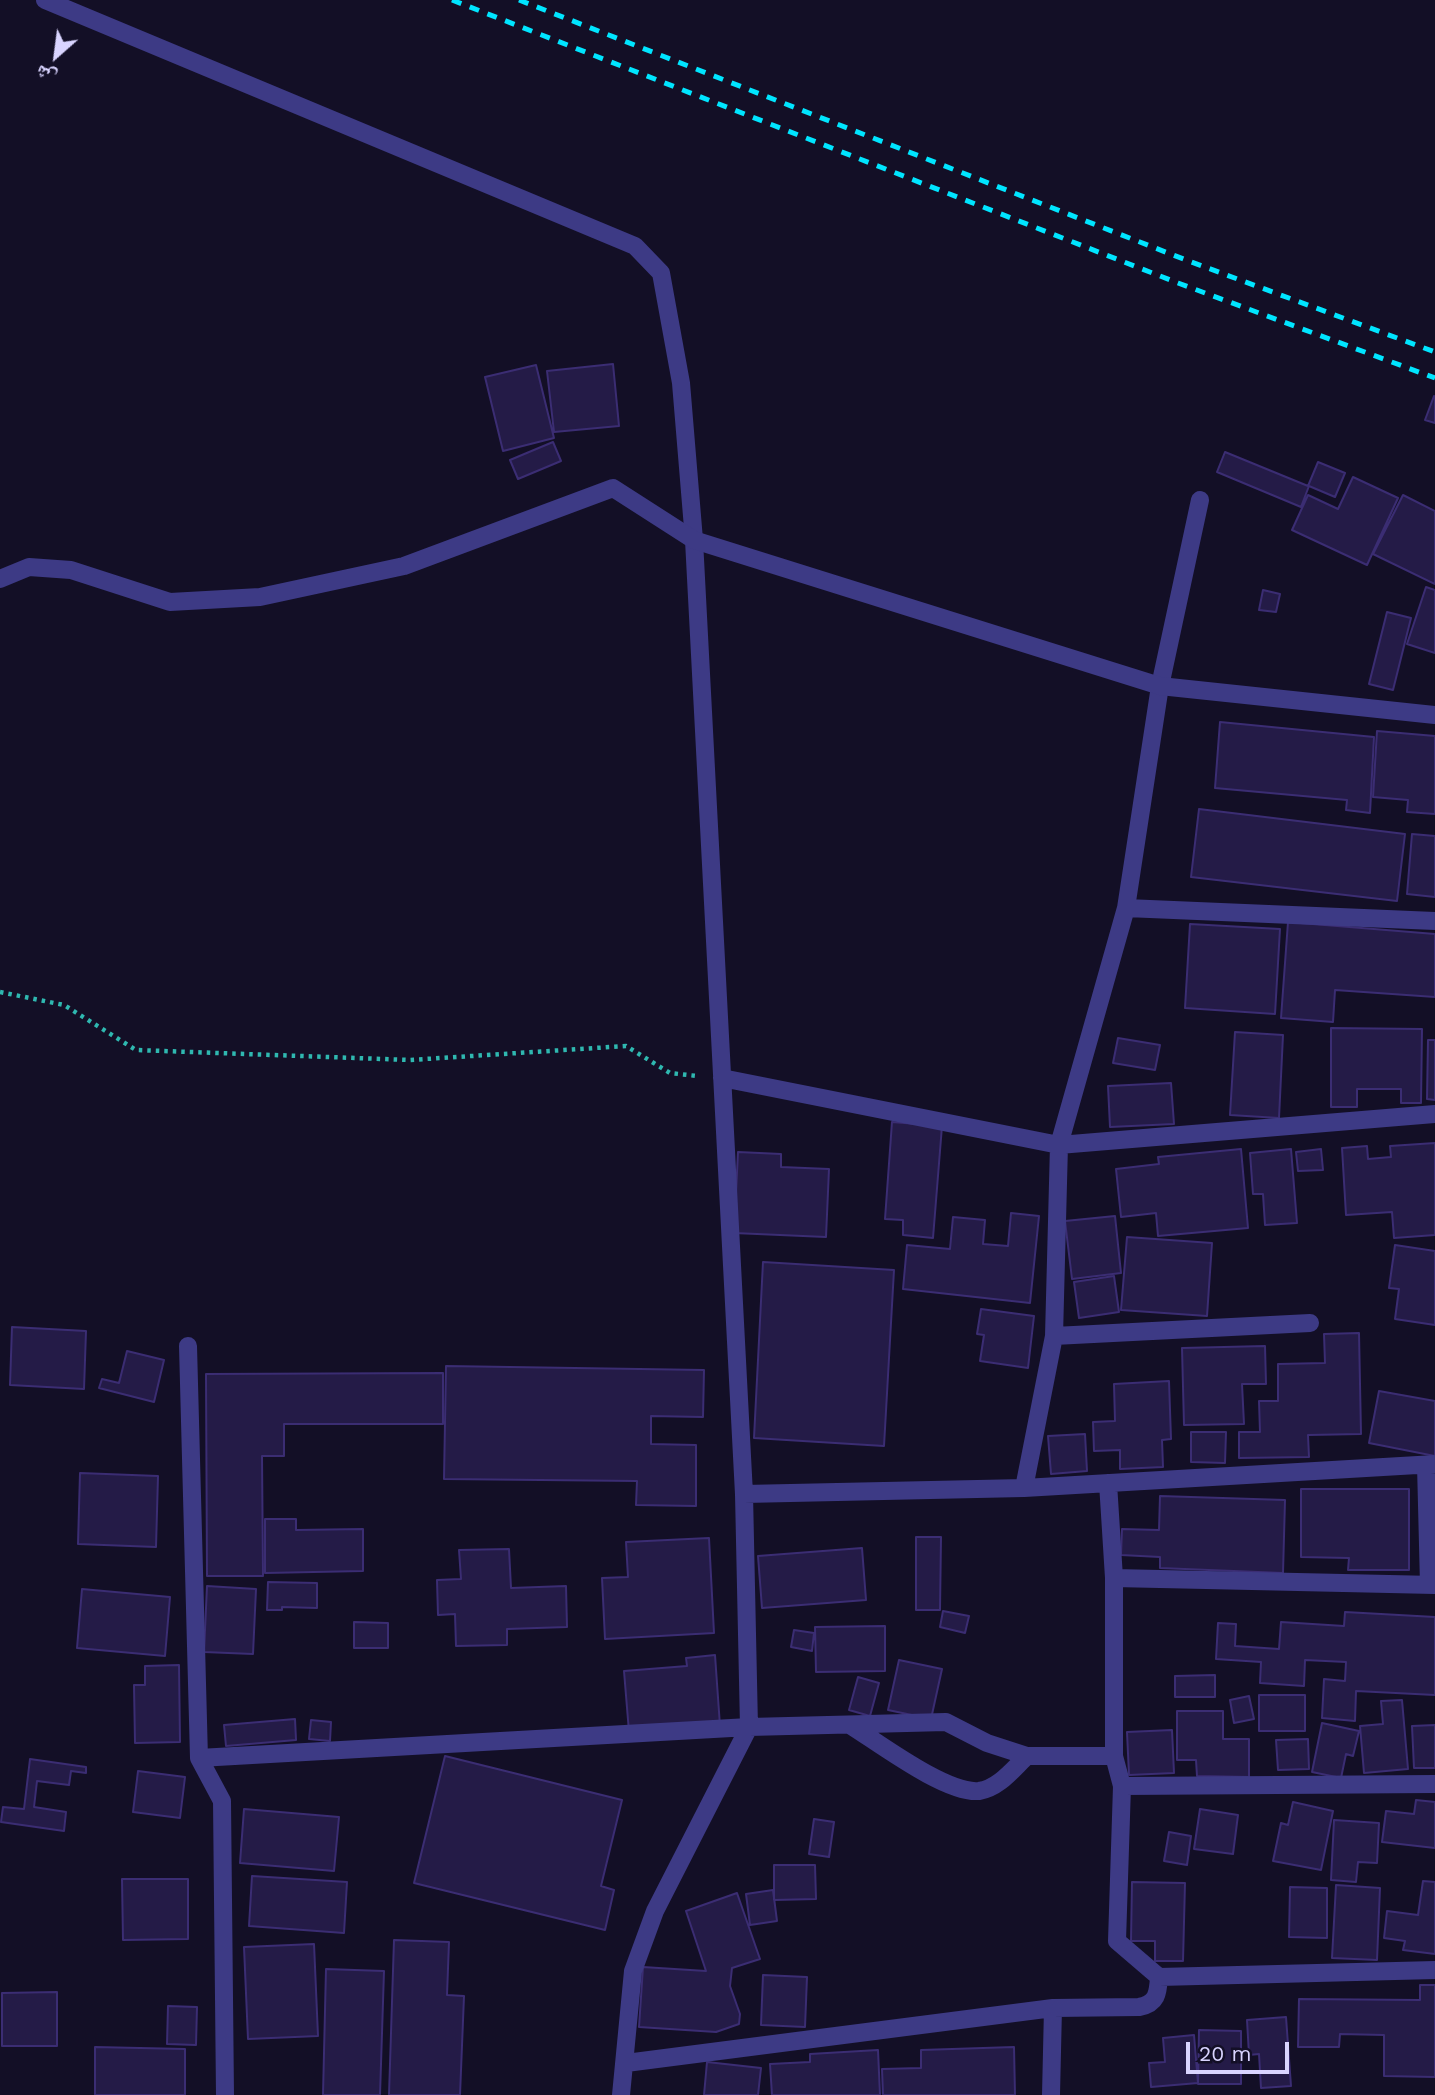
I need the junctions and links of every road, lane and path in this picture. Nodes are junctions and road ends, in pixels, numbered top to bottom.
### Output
1 (45, 0) edge
2 (1200, 500) dead end
3 (694, 540) junction
4 (0, 579) edge
5 (1160, 686) junction
6 (1435, 715) edge
7 (1126, 908) junction
8 (1435, 921) edge
9 (0, 992) edge
10 (722, 1078) junction
11 (1435, 1114) edge
12 (1059, 1145) junction
13 (1310, 1322) dead end
14 (1054, 1336) junction
15 (188, 1346) dead end
16 (1430, 1464) edge
17 (1108, 1483) junction
18 (1024, 1488) junction
19 (744, 1494) junction
20 (1114, 1578) junction
21 (1432, 1585) edge
22 (849, 1724) junction
23 (749, 1727) junction
24 (1027, 1756) junction
25 (1114, 1756) junction
26 (199, 1758) junction
27 (1435, 1784) edge
28 (1122, 1786) junction
29 (1435, 1970) edge
30 (1158, 1977) junction
31 (1053, 2008) junction
32 (626, 2063) junction
33 (225, 2095) edge
34 (621, 2095) edge
35 (1051, 2095) edge

1 - 3 street
2 - 5 street
3 - 4 street
3 - 5 street
3 - 10 street
5 - 6 street
5 - 7 street
7 - 8 street
7 - 12 street
9 - 10 path
10 - 12 street
10 - 19 street
11 - 12 street
12 - 14 street
13 - 14 street
14 - 18 street
15 - 26 street
16 - 17 street
16 - 21 street
17 - 18 street
17 - 20 street
18 - 19 street
19 - 23 street
20 - 21 street
20 - 25 street
22 - 23 street
22 - 24 street
22 - 24 street
23 - 26 street
23 - 32 street
24 - 25 street
25 - 28 street
26 - 33 street
27 - 28 street
28 - 30 street
29 - 30 street
30 - 31 street
31 - 32 street
31 - 35 street
32 - 34 street

